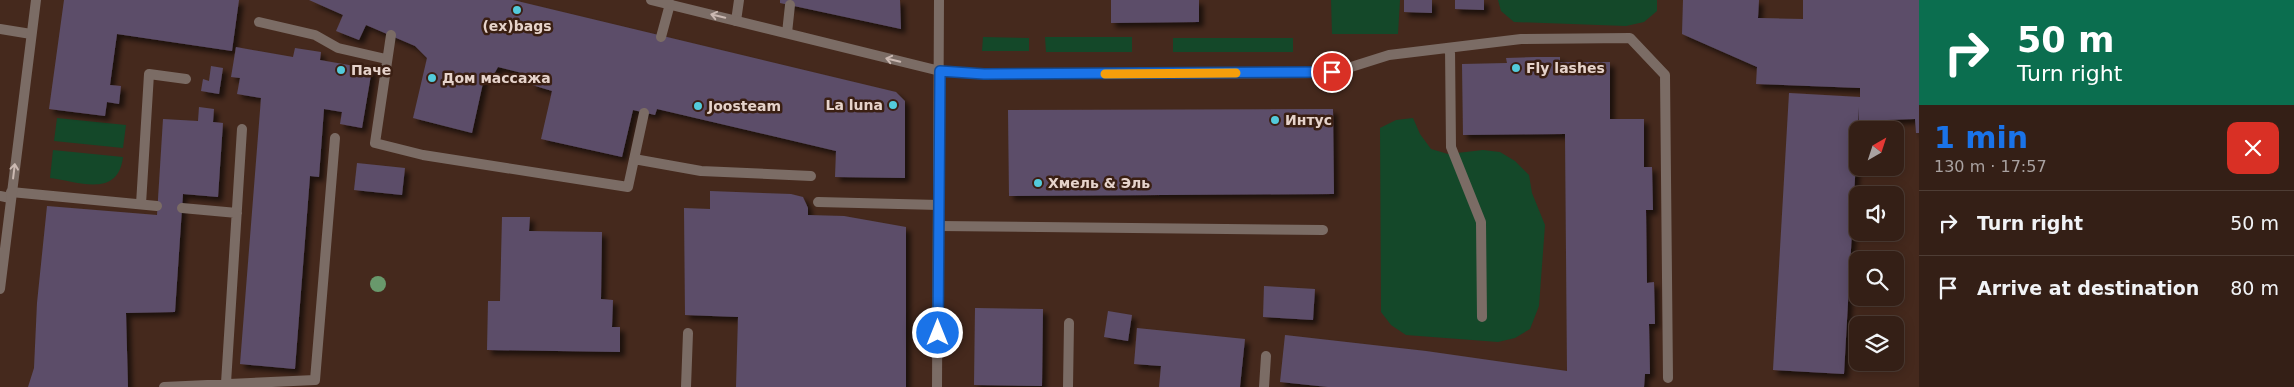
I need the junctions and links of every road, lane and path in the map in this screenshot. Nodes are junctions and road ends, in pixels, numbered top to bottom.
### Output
1 (36, 0) edge
2 (651, 0) edge
3 (739, 0) edge
4 (938, 0) edge
5 (676, 4) edge
6 (790, 5) dead end
7 (736, 21) junction
8 (258, 22) dead end
9 (0, 29) edge
10 (787, 33) junction
11 (32, 34) junction
12 (391, 35) dead end
13 (661, 37) dead end
14 (1450, 48) junction
15 (386, 59) junction
16 (940, 71) junction
17 (186, 79) dead end
18 (644, 113) dead end
19 (242, 129) dead end
20 (335, 138) dead end
21 (634, 159) junction
22 (811, 176) dead end
23 (7, 195) edge
24 (818, 202) dead end
25 (141, 204) junction
26 (939, 205) junction
27 (157, 206) dead end
28 (182, 208) dead end
29 (237, 213) junction
30 (939, 226) junction
31 (1323, 230) dead end
32 (0, 289) edge
33 (1482, 317) dead end
34 (1069, 323) dead end
35 (688, 333) dead end
36 (1266, 356) dead end
37 (1668, 378) dead end
38 (226, 383) junction
39 (164, 387) edge
40 (686, 387) edge
41 (938, 387) edge
42 (1068, 387) edge
43 (1264, 387) edge

1 - 11 street
2 - 5 street
3 - 7 street
4 - 16 street
7 -> 5 street
5 - 13 street
6 - 10 street
7 - 10 street
8 - 15 street
9 - 11 street
16 -> 10 street
23 -> 11 street
12 - 15 street
14 - 16 street
14 - 33 street
14 - 37 street
15 - 21 street
16 - 26 street
17 - 25 street
18 - 21 street
19 - 29 street
20 - 38 street
21 - 22 street
23 - 25 street
23 - 32 street
24 - 26 street
25 - 27 street
26 - 30 street
28 - 29 street
29 - 38 street
30 - 31 street
30 - 41 street
34 - 42 street
35 - 40 street
36 - 43 street
38 - 39 street

